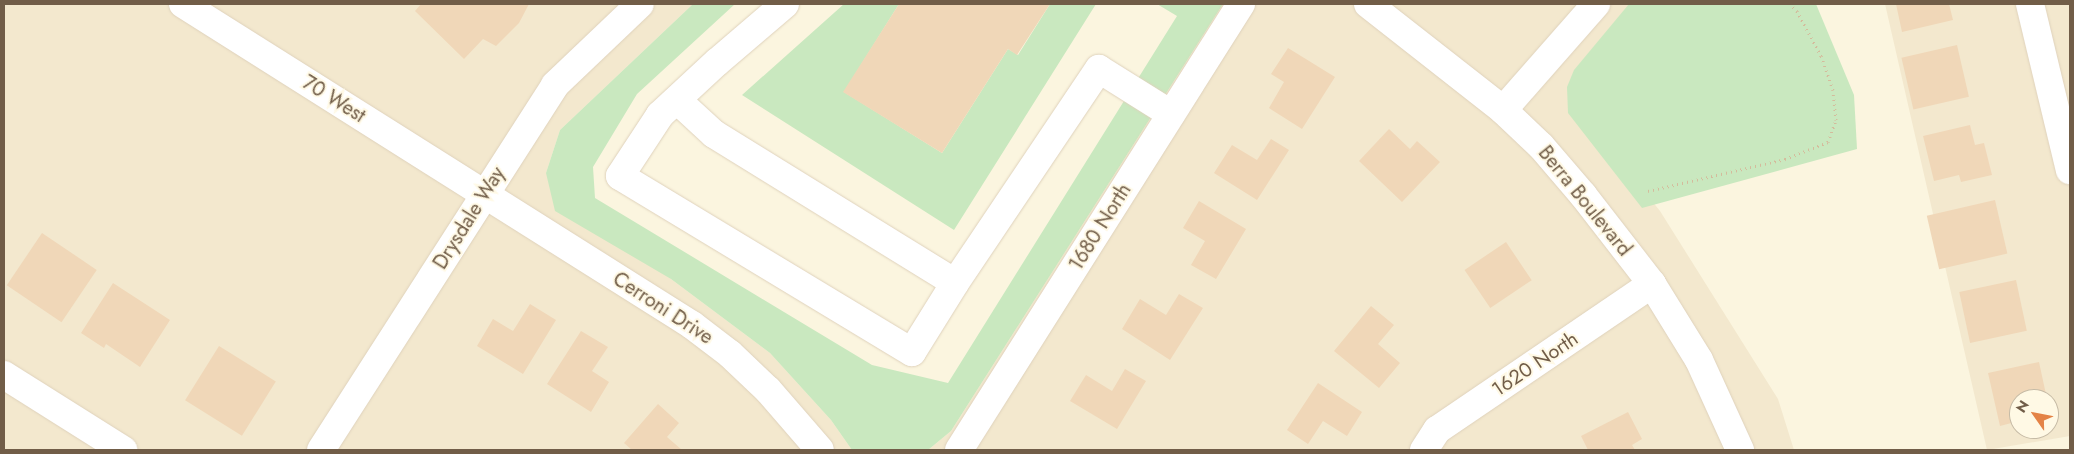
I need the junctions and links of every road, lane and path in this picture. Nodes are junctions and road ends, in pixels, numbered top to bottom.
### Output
1 (183, 4) edge
2 (640, 4) edge
3 (785, 4) edge
4 (1240, 4) edge
5 (1368, 4) edge
6 (1596, 4) edge
7 (1790, 4) edge
8 (2030, 4) edge
9 (677, 100) junction
10 (1503, 110) junction
11 (1171, 114) junction
12 (2070, 170) edge
13 (1648, 191) dead end
14 (484, 194) junction
15 (955, 283) junction
16 (1652, 284) junction
17 (4, 375) edge
18 (123, 450) edge
19 (321, 450) edge
20 (820, 450) edge
21 (959, 450) edge
22 (1424, 450) edge
23 (1740, 450) edge

1 - 14 street, 70 West
2 - 14 street, Drysdale Way
3 - 9 street
4 - 11 street, 1680 North
5 - 10 street, Berra Boulevard
6 - 10 street
7 - 13 path
8 - 12 street
9 - 15 street
9 - 15 street
10 - 16 street, Berra Boulevard
11 - 15 street
11 - 21 street, 1680 North
14 - 19 street, Drysdale Way
14 - 20 street, Cerroni Drive
16 - 22 street, 1620 North
16 - 23 street, Berra Boulevard
17 - 18 street

